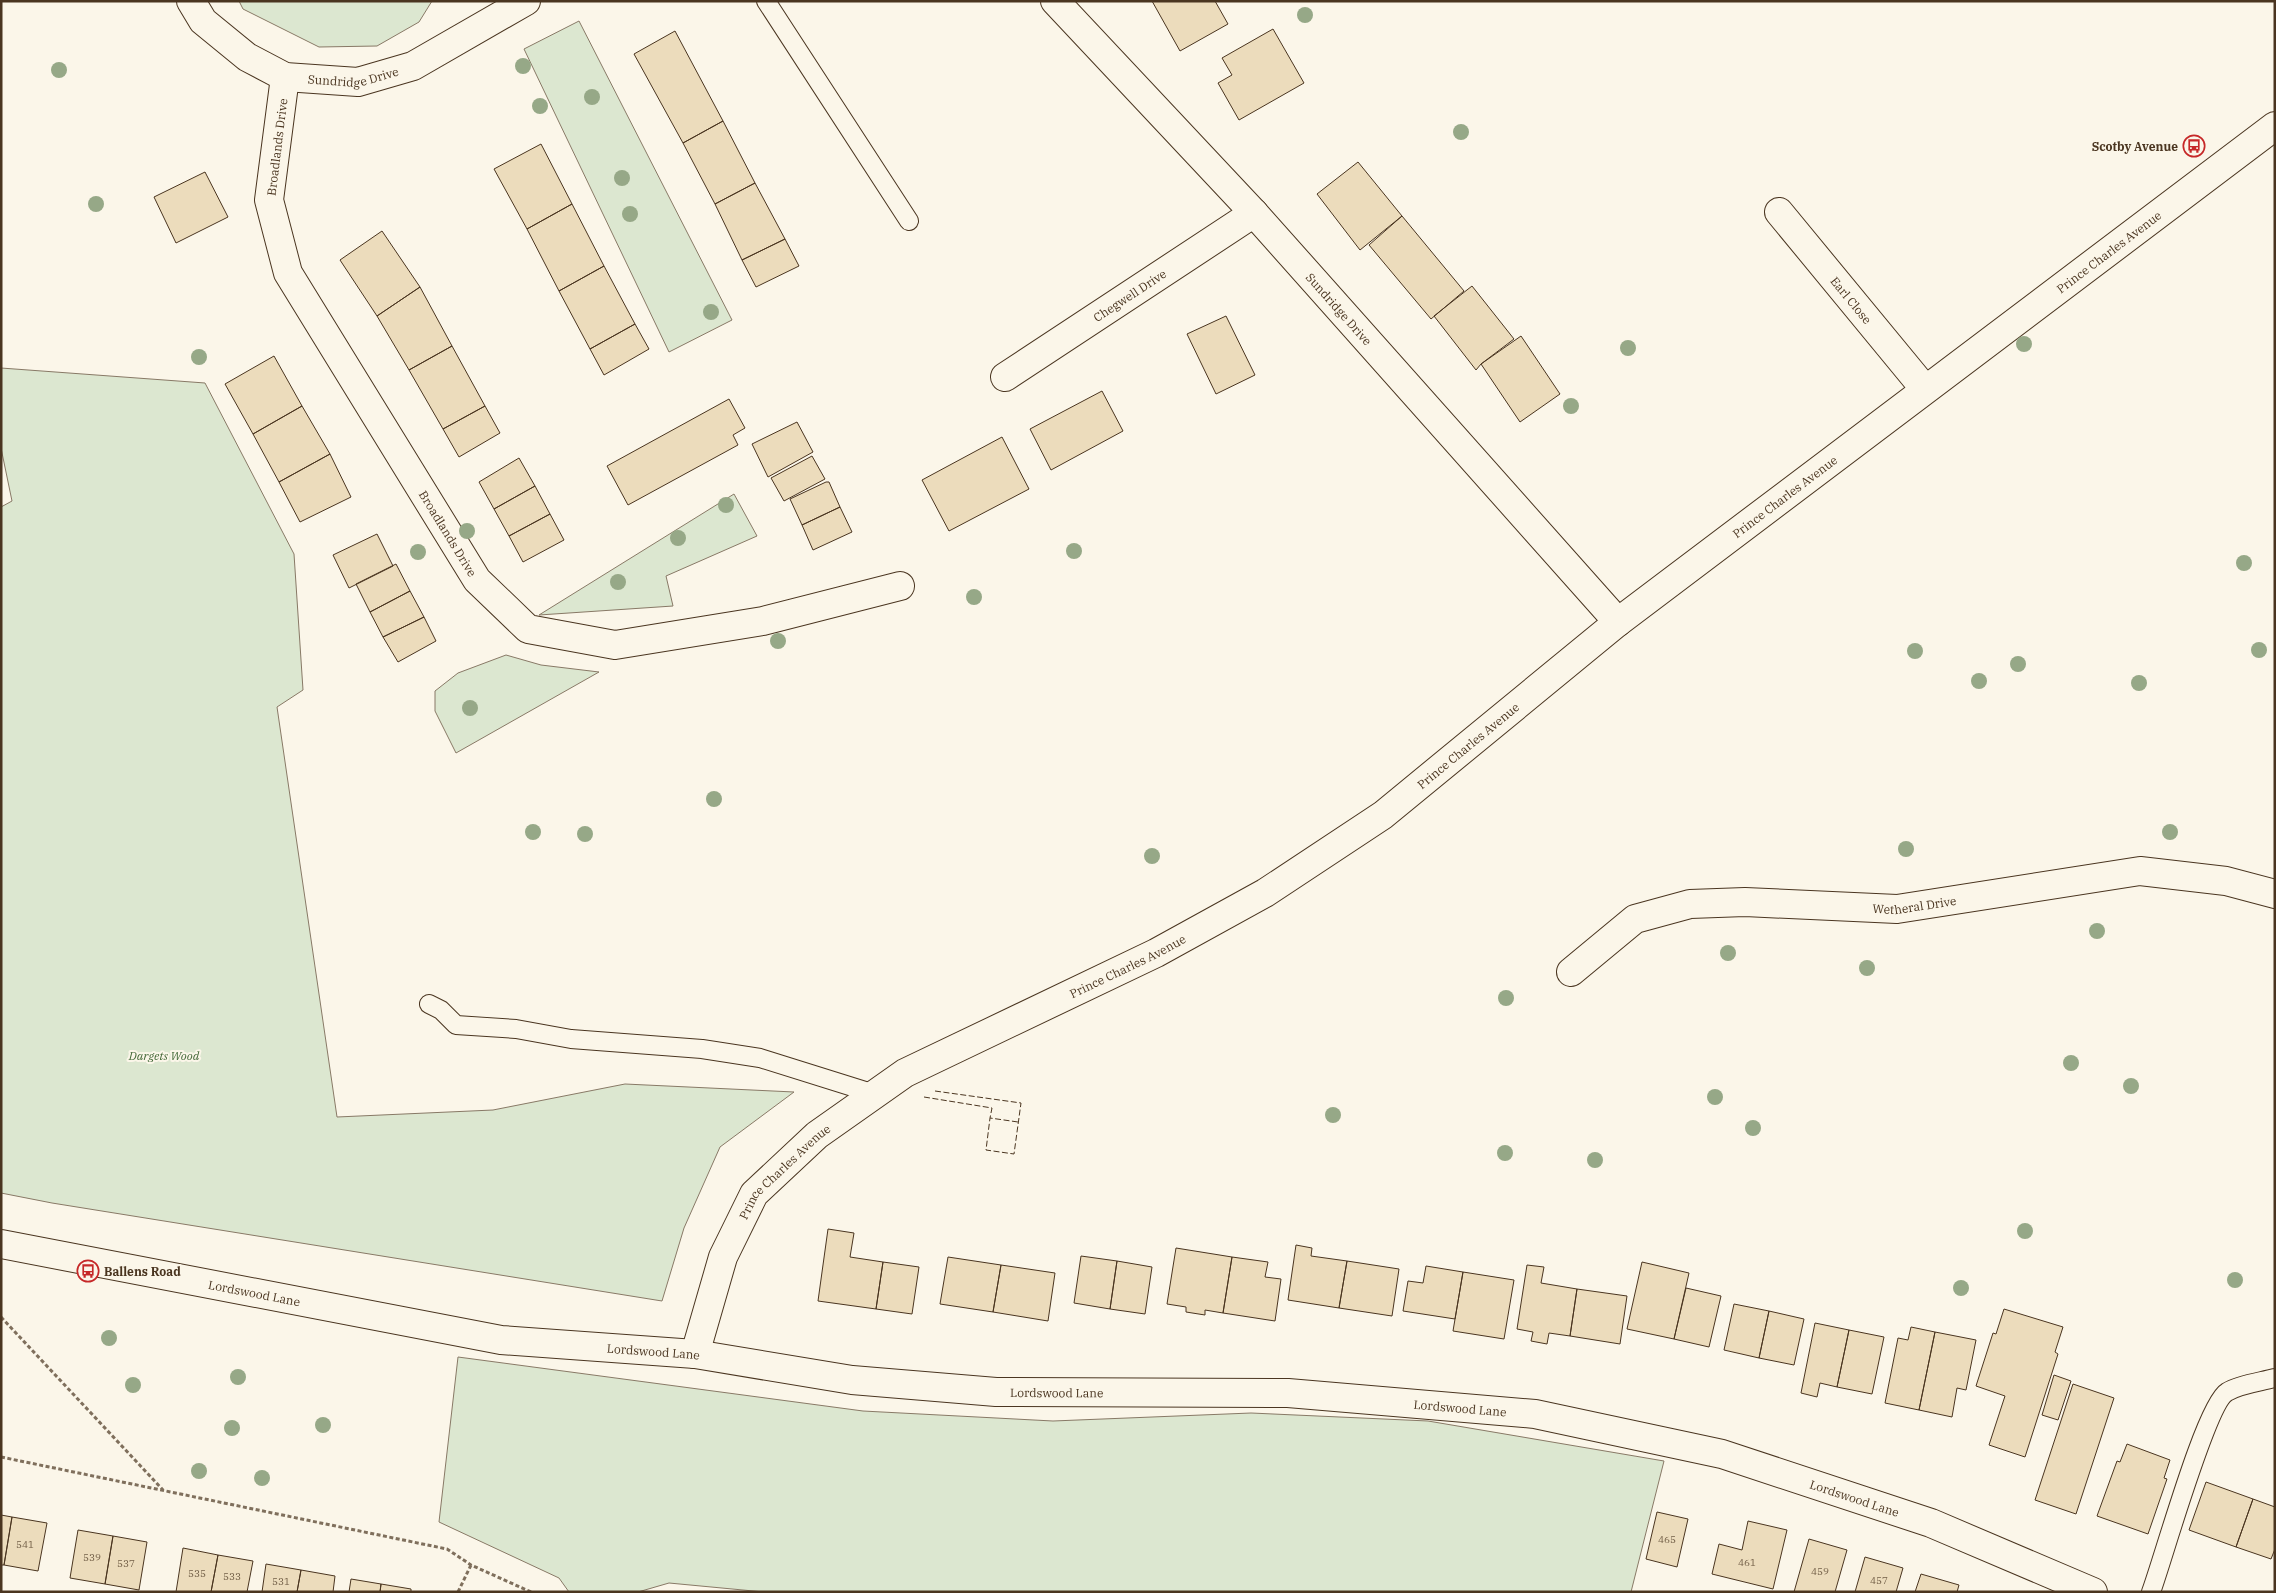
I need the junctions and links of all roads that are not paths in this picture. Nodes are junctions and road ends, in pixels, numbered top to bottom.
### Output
1 (191, 1) edge
2 (526, 1) edge
3 (766, 1) edge
4 (1055, 1) edge
5 (285, 77) junction
6 (2275, 126) edge
7 (1779, 212) dead end
8 (1254, 213) junction
9 (909, 221) dead end
10 (1005, 378) dead end
11 (1924, 388) junction
12 (900, 586) dead end
13 (1618, 622) junction
14 (2275, 894) edge
15 (1572, 972) dead end
16 (429, 1004) dead end
17 (875, 1094) junction
18 (1, 1244) edge
19 (695, 1354) junction
20 (2275, 1378) edge
21 (2093, 1592) edge
22 (2152, 1592) edge

1 - 5 street, Sundridge Drive
2 - 5 street, Sundridge Drive
3 - 9 lane
4 - 8 street, Sundridge Drive
5 - 12 street, Broadlands Drive
6 - 11 street, Prince Charles Avenue
7 - 11 street, Earl Close
8 - 10 street, Chegwell Drive
8 - 13 street, Sundridge Drive
11 - 13 street, Prince Charles Avenue
13 - 17 street, Prince Charles Avenue
14 - 15 street, Wetheral Drive
16 - 17 lane
17 - 19 street, Prince Charles Avenue
18 - 19 street, Lordswood Lane
19 - 21 street, Lordswood Lane
20 - 22 lane

